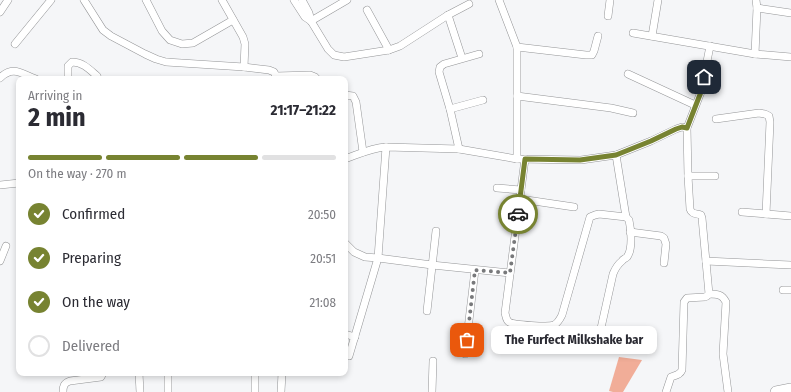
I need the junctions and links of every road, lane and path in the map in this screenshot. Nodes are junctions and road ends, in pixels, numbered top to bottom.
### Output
1 (8, 0) edge
2 (84, 0) edge
3 (146, 0) edge
4 (222, 0) edge
5 (294, 0) edge
6 (302, 0) edge
7 (347, 0) edge
8 (500, 0) edge
9 (610, 0) edge
10 (658, 0) edge
11 (48, 1) edge
12 (469, 4) dead end
13 (757, 4) edge
14 (367, 10) dead end
15 (0, 12) edge
16 (791, 13) edge
17 (448, 15) junction
18 (608, 16) dead end
19 (233, 20) junction
20 (311, 21) junction
21 (633, 33) dead end
22 (598, 36) dead end
23 (652, 36) junction
24 (15, 44) dead end
25 (710, 46) junction
26 (517, 47) junction
27 (389, 50) junction
28 (479, 54) dead end
29 (755, 54) junction
30 (791, 57) edge
31 (462, 58) junction
32 (244, 67) junction
33 (628, 74) dead end
34 (29, 76) edge
35 (68, 76) edge
36 (97, 76) dead end
37 (275, 76) edge
38 (299, 76) edge
39 (312, 76) edge
40 (0, 78) edge
41 (348, 95) edge
42 (517, 96) junction
43 (483, 100) dead end
44 (695, 106) junction
45 (450, 109) junction
46 (633, 113) dead end
47 (716, 119) dead end
48 (687, 128) junction
49 (386, 147) junction
50 (459, 149) junction
51 (363, 152) junction
52 (616, 155) junction
53 (348, 159) edge
54 (517, 159) junction
55 (525, 159) junction
56 (688, 176) junction
57 (715, 176) dead end
58 (16, 183) edge
59 (0, 185) edge
60 (497, 188) dead end
61 (521, 190) junction
62 (520, 199) junction
63 (574, 207) dead end
64 (742, 212) dead end
65 (766, 214) junction
66 (791, 216) edge
67 (626, 217) junction
68 (436, 231) dead end
69 (630, 232) junction
70 (6, 246) dead end
71 (348, 246) edge
72 (378, 258) junction
73 (706, 260) junction
74 (0, 261) edge
75 (664, 263) dead end
76 (791, 265) edge
77 (432, 266) junction
78 (475, 270) junction
79 (510, 273) junction
80 (783, 290) dead end
81 (791, 290) edge
82 (709, 294) junction
83 (427, 311) dead end
84 (348, 335) edge
85 (355, 337) junction
86 (599, 337) dead end
87 (465, 354) dead end
88 (349, 356) dead end
89 (433, 361) dead end
90 (102, 376) edge
91 (139, 376) edge
92 (168, 376) edge
93 (255, 376) edge
94 (282, 376) edge
95 (791, 389) edge
96 (63, 392) edge
97 (140, 392) edge
98 (168, 392) edge
99 (255, 392) edge
100 (281, 392) edge
101 (432, 392) edge
102 (666, 392) edge
103 (728, 392) edge
104 (776, 392) edge

1 - 15 street
2 - 32 street
3 - 19 street
4 - 19 street
5 - 20 street
6 - 20 street
7 - 20 street
8 - 26 street
9 - 18 street
10 - 23 street
11 - 24 street
12 - 17 street
13 - 16 street
13 - 29 street
14 - 27 street
17 - 27 street
17 - 31 street
19 - 32 street
20 - 27 street
21 - 23 street
22 - 26 street
23 - 25 street
25 - 29 street
25 - 44 street
26 - 42 street
28 - 31 street
29 - 30 street
31 - 45 street
32 - 37 street
33 - 44 street
34 - 40 street
35 - 36 street
38 - 39 street
41 - 51 street
42 - 46 street
42 - 54 street
43 - 45 street
44 - 48 street
45 - 50 street
47 - 65 street
48 - 52 street
48 - 56 street
49 - 50 street
49 - 51 street
49 - 72 street
50 - 54 street
51 - 53 street
52 - 55 street
52 - 67 street
54 - 55 street
55 - 61 street
56 - 57 street
56 - 73 street
58 - 59 street
60 - 61 street
61 - 62 street
62 - 63 street
62 - 79 street
64 - 65 street
65 - 66 street
67 - 69 street
67 - 79 street
68 - 77 street
69 - 75 street
69 - 86 street
70 - 74 street
71 - 72 street
72 - 77 street
72 - 85 street
73 - 76 street
73 - 82 street
77 - 78 street
77 - 83 street
78 - 79 street
78 - 87 street
80 - 81 street
82 - 102 street
82 - 103 street
84 - 85 street
85 - 88 street
89 - 101 street
90 - 96 street
91 - 97 street
92 - 98 street
93 - 99 street
94 - 100 street
95 - 104 street

